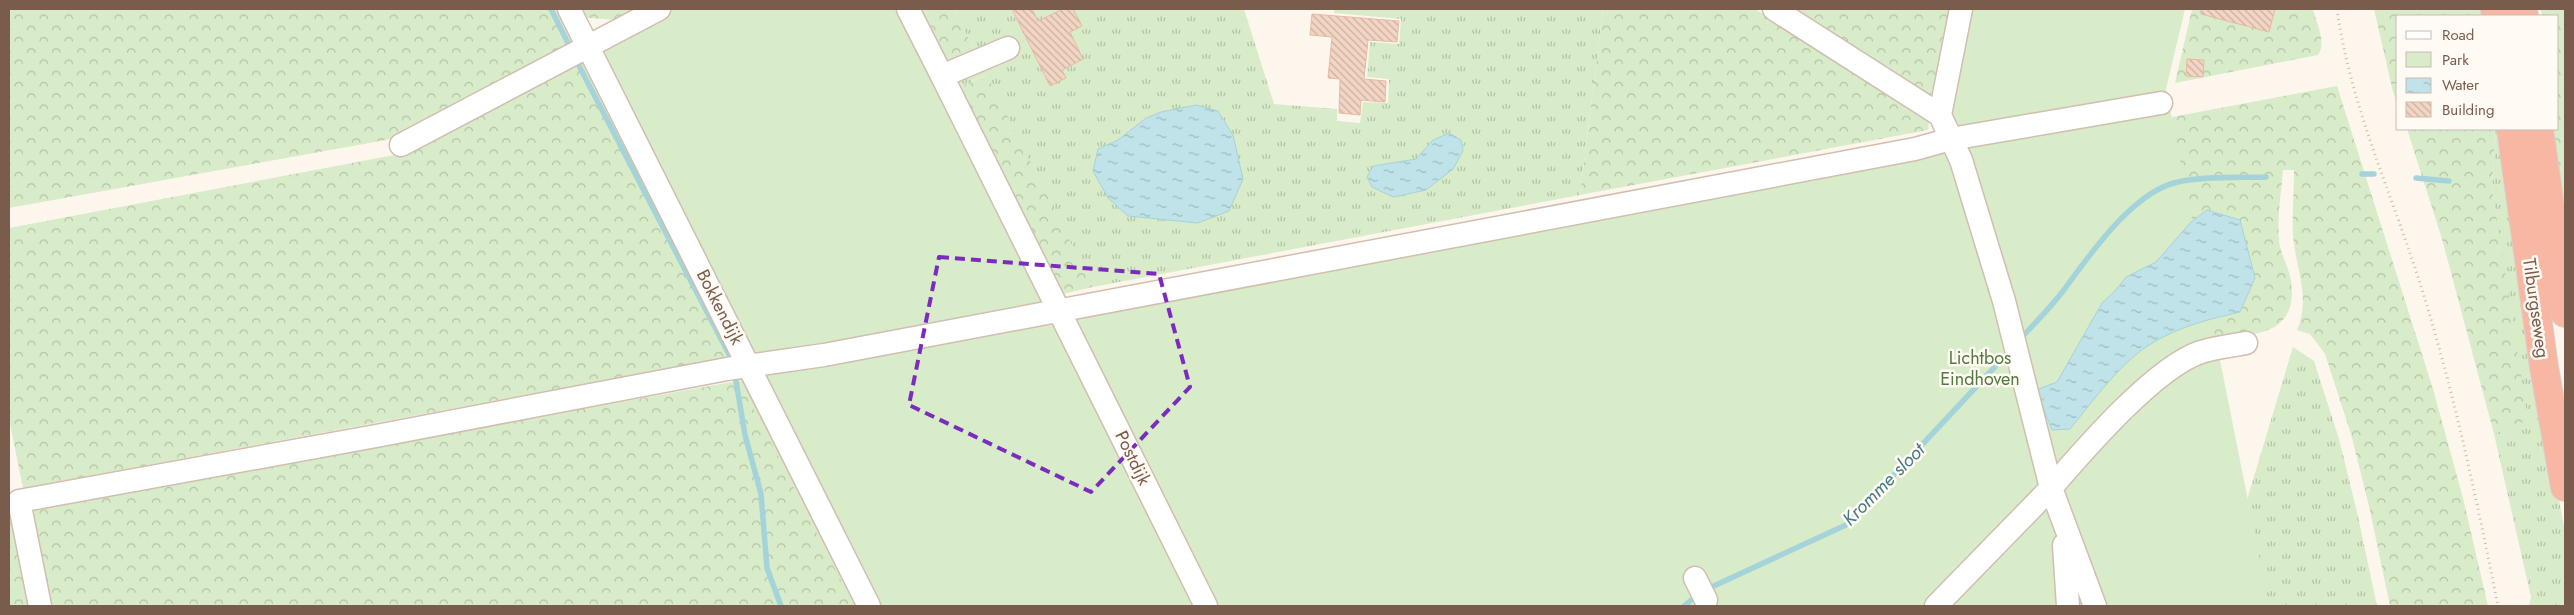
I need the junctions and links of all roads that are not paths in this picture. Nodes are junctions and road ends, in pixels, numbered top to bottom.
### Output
1 (570, 9) edge
2 (659, 9) edge
3 (908, 9) edge
4 (1774, 9) edge
5 (1960, 9) edge
6 (588, 45) junction
7 (1008, 48) dead end
8 (942, 76) junction
9 (2161, 103) dead end
10 (1940, 115) junction
11 (2511, 130) edge
12 (2538, 130) edge
13 (1951, 139) junction
14 (401, 145) dead end
15 (1060, 310) junction
16 (2565, 313) edge
17 (2246, 343) dead end
18 (750, 366) junction
19 (2565, 487) edge
20 (2051, 488) junction
21 (2063, 522) junction
22 (40, 606) edge
23 (869, 606) edge
24 (1206, 606) edge
25 (1936, 606) edge
26 (2068, 606) edge
27 (2095, 606) edge

1 - 6 street, Bokkendijk
2 - 6 street
3 - 8 street, Postdijk
4 - 10 street
5 - 10 street
6 - 14 street
6 - 18 street, Bokkendijk
7 - 8 street
8 - 15 street, Postdijk
9 - 13 street
10 - 13 street
11 - 19 highway, Tilburgseweg
12 - 16 highway, Tilburgseweg
13 - 15 street
13 - 20 street
15 - 18 street
15 - 24 street, Postdijk
17 - 20 street
18 - 22 street
18 - 23 street, Bokkendijk
20 - 21 street
20 - 25 street
21 - 26 street
21 - 27 street

